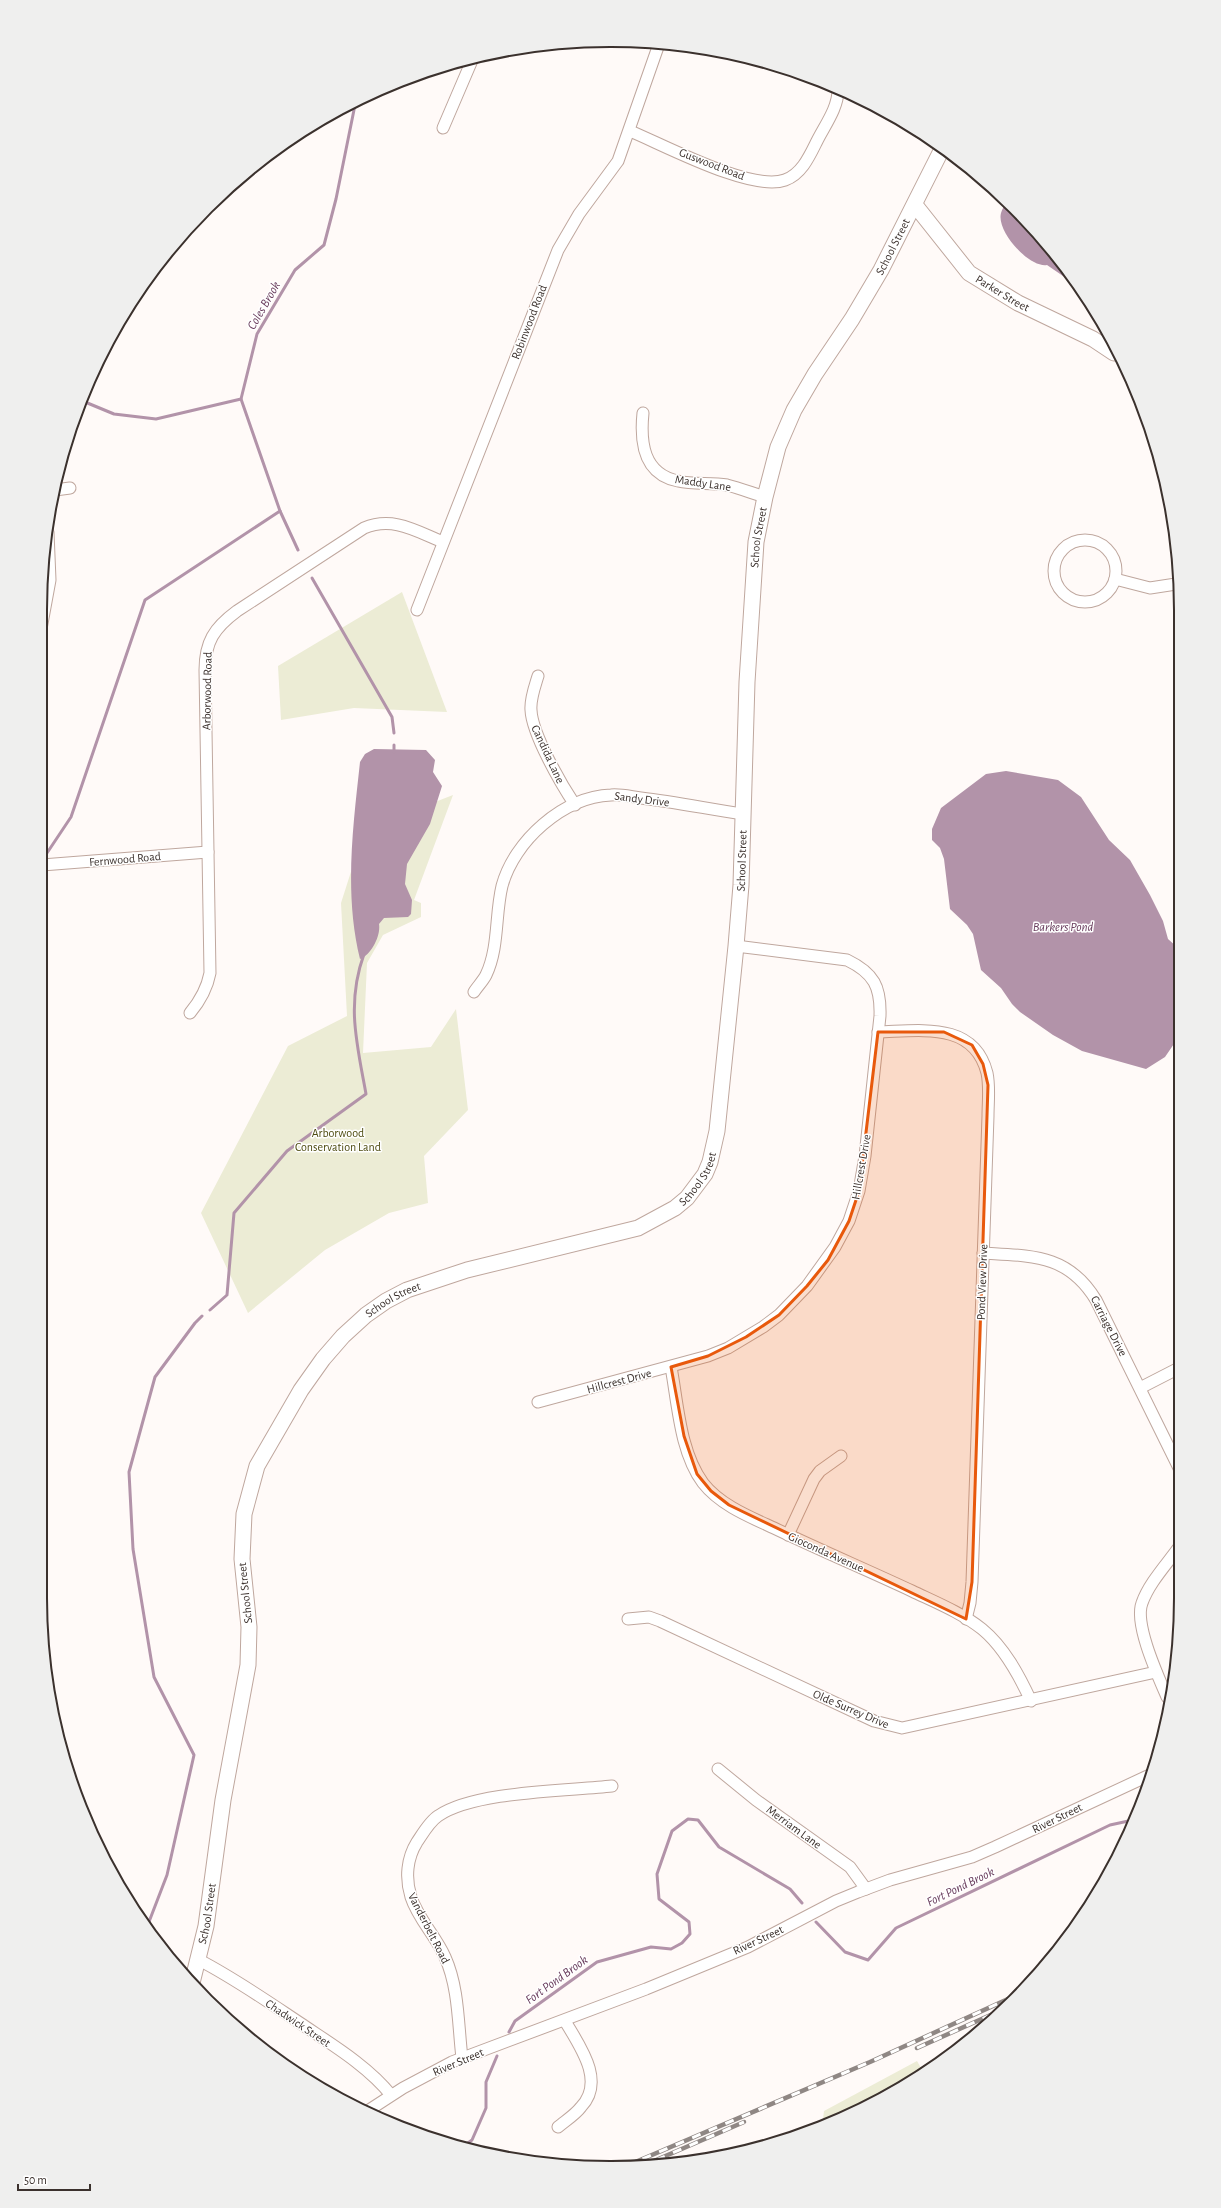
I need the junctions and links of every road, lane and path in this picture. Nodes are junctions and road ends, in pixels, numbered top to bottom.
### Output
1 (657, 49) edge
2 (470, 65) edge
3 (837, 95) edge
4 (443, 128) dead end
5 (630, 131) junction
6 (940, 153) edge
7 (915, 204) junction
8 (1111, 351) edge
9 (643, 413) dead end
10 (70, 488) dead end
11 (61, 489) edge
12 (764, 497) junction
13 (443, 542) junction
14 (49, 562) edge
15 (1115, 579) junction
16 (1173, 584) edge
17 (47, 594) edge
18 (417, 610) dead end
19 (538, 676) dead end
20 (575, 805) junction
21 (743, 814) junction
22 (208, 852) junction
23 (47, 866) edge
24 (736, 946) junction
25 (474, 992) dead end
26 (190, 1013) dead end
27 (878, 1032) junction
28 (983, 1253) junction
29 (671, 1368) junction
30 (1174, 1371) edge
31 (1140, 1388) junction
32 (538, 1402) dead end
33 (841, 1456) dead end
34 (1174, 1458) edge
35 (788, 1535) junction
36 (1174, 1555) edge
37 (628, 1619) dead end
38 (966, 1619) junction
39 (1156, 1672) junction
40 (1166, 1692) edge
41 (1031, 1701) junction
42 (718, 1769) dead end
43 (1144, 1777) edge
44 (612, 1786) dead end
45 (866, 1889) junction
46 (199, 1960) junction
47 (194, 1977) edge
48 (565, 2021) junction
49 (462, 2058) junction
50 (392, 2095) junction
51 (372, 2108) edge
52 (558, 2127) dead end

1 - 5 street, Robinwood Road
2 - 4 street
3 - 5 street, Guswood Road
5 - 13 street, Robinwood Road
6 - 7 street, School Street
7 - 8 street, Parker Street
7 - 12 street, School Street
9 - 12 street, Maddy Lane
10 - 11 street
12 - 21 street, School Street
13 - 18 street, Robinwood Road
13 - 22 street, Arborwood Road
14 - 17 street
15 - 15 street
15 - 16 street
19 - 20 street, Candida Lane
20 - 21 street, Sandy Drive
20 - 25 street, Sandy Drive
21 - 24 street, School Street
22 - 23 street, Fernwood Road
22 - 26 street, Arborwood Road
24 - 27 street, Hillcrest Drive
24 - 46 street, School Street
27 - 28 street, Pond View Drive
27 - 29 street, Hillcrest Drive
28 - 31 street, Carriage Drive
28 - 38 street, Pond View Drive
29 - 32 street, Hillcrest Drive
29 - 35 street, Gioconda Avenue
30 - 31 street
31 - 34 street, Carriage Drive
33 - 35 street
35 - 38 street, Gioconda Avenue
36 - 39 street
37 - 41 street, Olde Surrey Drive
38 - 41 street, Gioconda Avenue
39 - 40 street
39 - 41 street, Olde Surrey Drive
42 - 45 street, Merriam Lane
43 - 45 street, River Street
44 - 49 street, Vanderbelt Road
45 - 48 street, River Street
46 - 47 street, School Street
46 - 50 street, Chadwick Street
48 - 49 street, River Street
48 - 52 street
49 - 50 street, River Street
50 - 51 street, River Street

